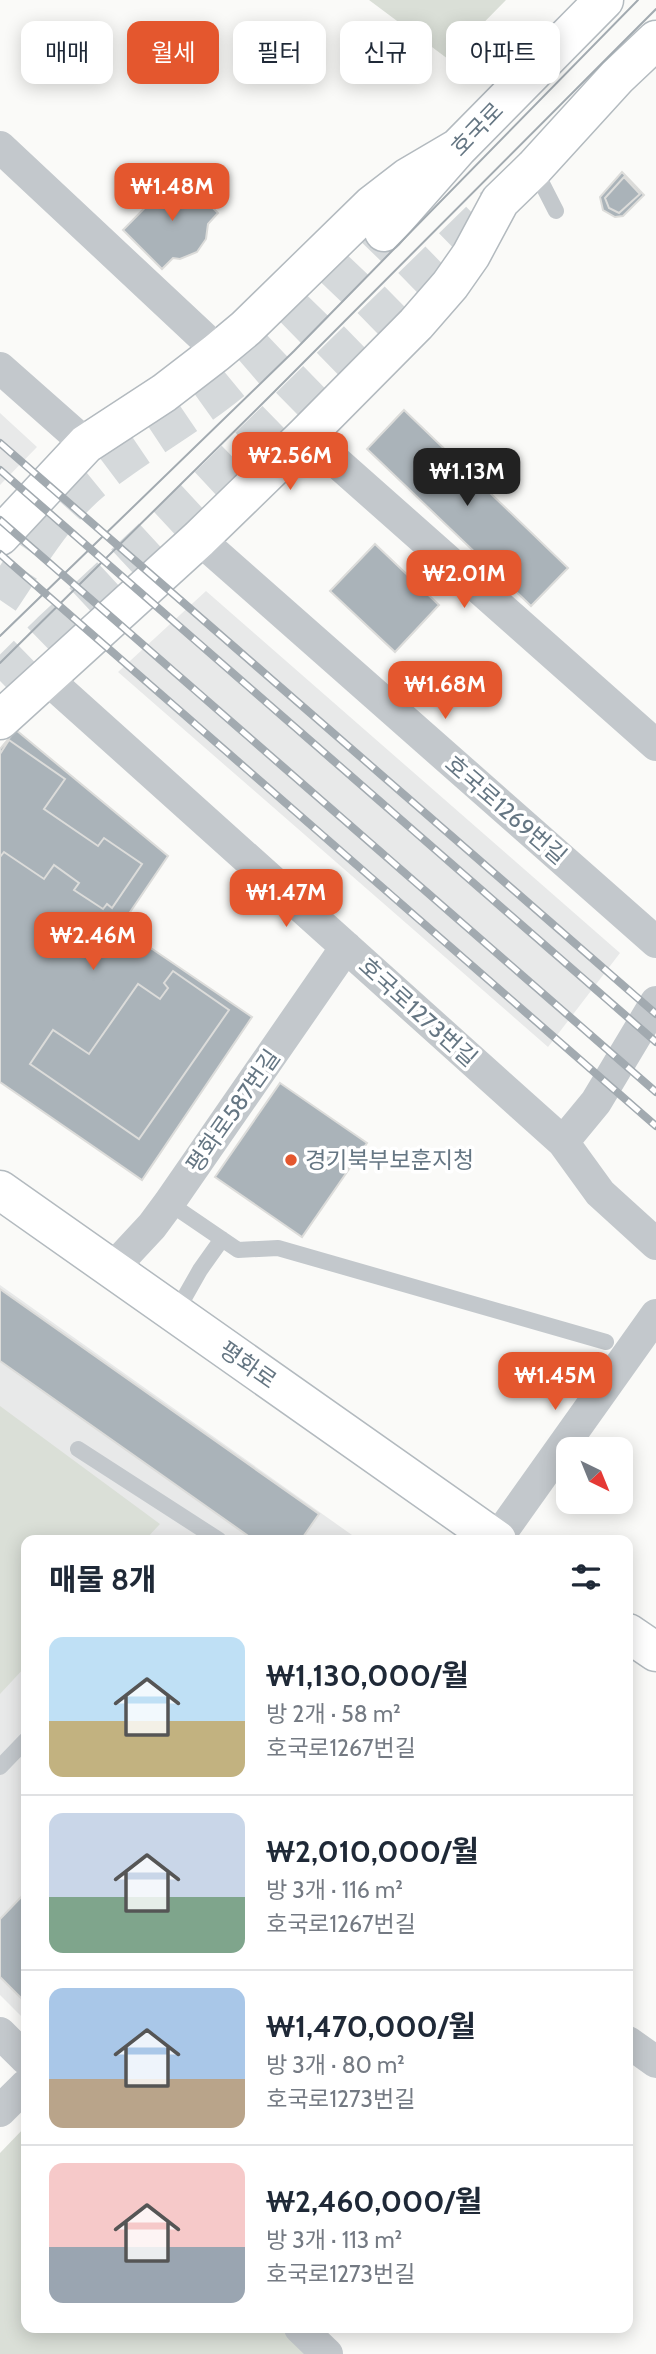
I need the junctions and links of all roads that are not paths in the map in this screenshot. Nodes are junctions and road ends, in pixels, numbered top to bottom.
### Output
1 (596, 0) edge
2 (604, 0) edge
3 (567, 37) junction
4 (656, 40) edge
5 (656, 47) edge
6 (617, 77) junction
7 (0, 147) edge
8 (458, 148) junction
9 (534, 168) junction
10 (556, 211) dead end
11 (384, 232) tunnel mouth
12 (216, 353) junction
13 (0, 368) edge
14 (306, 435) junction
15 (86, 444) junction
16 (0, 536) edge
17 (199, 539) junction
18 (45, 677) junction
19 (0, 719) edge
20 (656, 745) edge
21 (656, 942) edge
22 (346, 947) junction
23 (656, 1002) edge
24 (563, 1142) junction
25 (0, 1190) edge
26 (169, 1203) junction
27 (222, 1239) junction
28 (656, 1244) edge
29 (112, 1269) junction
30 (175, 1314) junction
31 (656, 1315) edge
32 (606, 1342) dead end
33 (78, 1449) dead end
34 (211, 1535) edge
35 (489, 1535) edge
36 (500, 1535) edge
37 (633, 1636) edge
38 (656, 1652) edge
39 (21, 1745) edge
40 (0, 1767) edge
41 (0, 2033) edge
42 (633, 2046) edge
43 (21, 2054) edge
44 (656, 2062) edge
45 (21, 2090) edge
46 (0, 2111) edge
47 (305, 2333) edge
48 (327, 2354) edge

1 - 3 street
2 - 3 street, 호국로
3 - 8 street, 호국로
4 - 6 street
5 - 6 street
6 - 9 street
7 - 12 street
8 - 11 street, 호국로
8 - 12 street
9 - 10 lane
9 - 14 street
12 - 15 street
13 - 15 street
14 - 17 street
14 - 20 street
15 - 16 street
17 - 18 street
17 - 21 street, 호국로1269번길
18 - 19 street
18 - 22 street, 호국로1273번길
22 - 24 street, 호국로1273번길
22 - 26 street, 평화로587번길
23 - 24 street
24 - 28 street, 호국로1273번길
25 - 29 street, 평화로
26 - 27 lane
26 - 29 street, 평화로587번길
27 - 30 lane
27 - 32 lane
29 - 30 street, 평화로
30 - 35 street, 평화로
31 - 36 street
33 - 34 lane
37 - 38 street
39 - 40 lane
41 - 43 street
42 - 44 street
45 - 46 street
47 - 48 street

